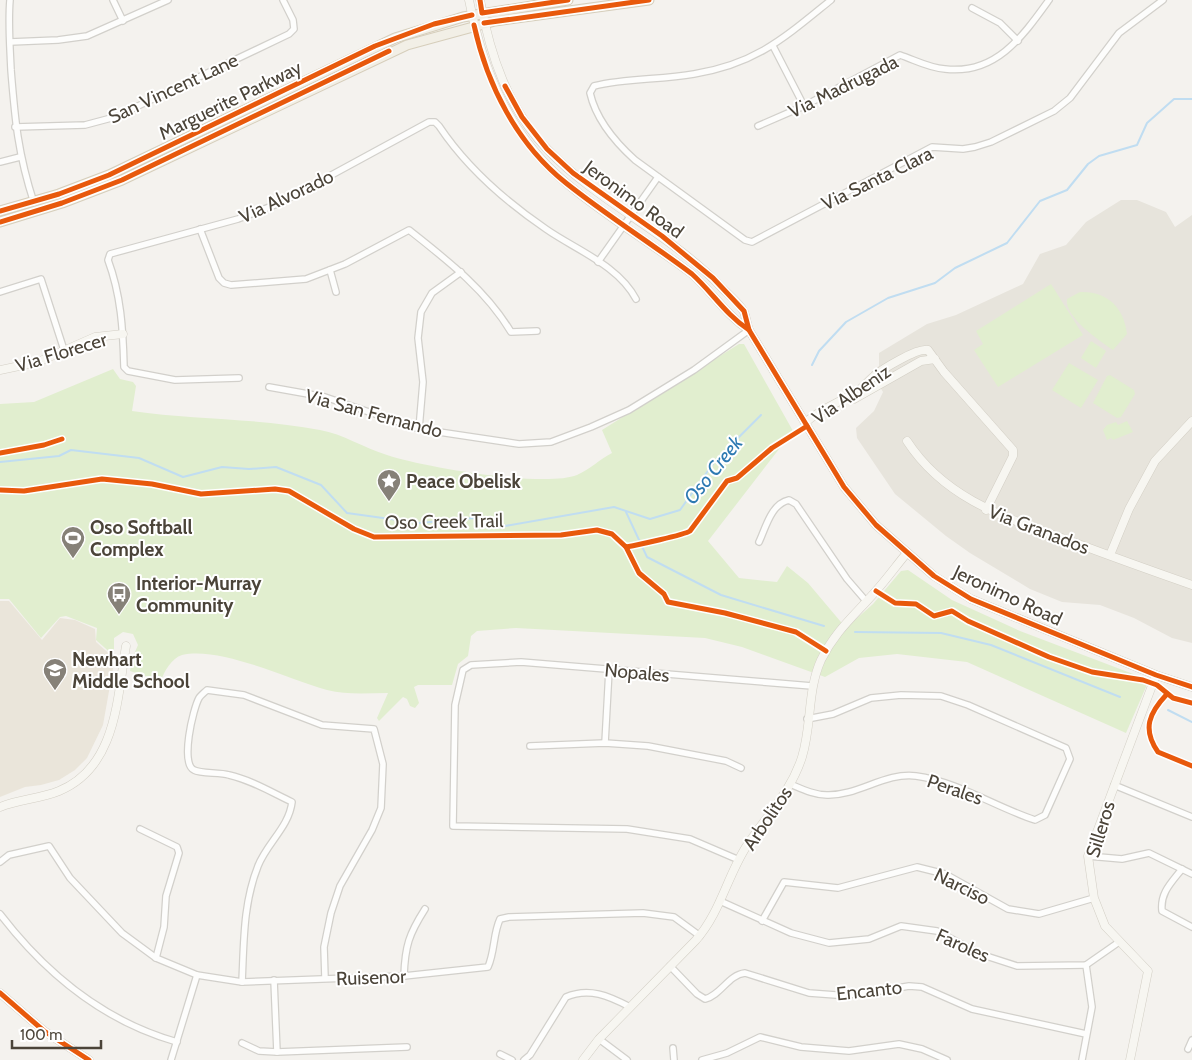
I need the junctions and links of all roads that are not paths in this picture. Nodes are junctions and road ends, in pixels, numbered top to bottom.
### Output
1 (10, 0) edge
2 (113, 0) edge
3 (168, 0) edge
4 (283, 0) edge
5 (469, 0) edge
6 (480, 0) edge
7 (568, 0) edge
8 (649, 0) edge
9 (831, 0) edge
10 (1049, 0) edge
11 (1163, 0) edge
12 (972, 8) dead end
13 (482, 13) junction
14 (472, 15) junction
15 (123, 21) junction
16 (484, 23) junction
17 (474, 25) junction
18 (1018, 41) junction
19 (10, 42) junction
20 (773, 46) junction
21 (804, 106) junction
22 (758, 126) dead end
23 (15, 127) junction
24 (20, 156) junction
25 (0, 162) edge
26 (658, 177) junction
27 (34, 201) junction
28 (0, 211) edge
29 (37, 211) junction
30 (630, 215) junction
31 (0, 222) edge
32 (623, 224) junction
33 (200, 229) junction
34 (598, 262) junction
35 (330, 270) junction
36 (461, 272) junction
37 (0, 292) edge
38 (336, 292) dead end
39 (636, 299) dead end
40 (538, 330) dead end
41 (749, 330) junction
42 (123, 334) junction
43 (64, 350) junction
44 (935, 359) junction
45 (898, 362) junction
46 (0, 370) edge
47 (903, 372) junction
48 (239, 378) dead end
49 (269, 387) dead end
50 (1192, 421) edge
51 (805, 423) junction
52 (419, 429) junction
53 (907, 441) dead end
54 (986, 510) junction
55 (759, 542) dead end
56 (906, 554) junction
57 (1110, 556) junction
58 (1192, 585) edge
59 (866, 601) junction
60 (126, 646) dead end
61 (609, 670) junction
62 (1156, 675) junction
63 (812, 686) junction
64 (1192, 687) edge
65 (807, 719) junction
66 (605, 743) junction
67 (530, 746) dead end
68 (741, 768) dead end
69 (790, 784) junction
70 (1114, 785) junction
71 (0, 807) edge
72 (1192, 816) edge
73 (140, 829) dead end
74 (1088, 856) junction
75 (739, 860) junction
76 (0, 862) edge
77 (1182, 870) junction
78 (1192, 874) edge
79 (1094, 898) junction
80 (720, 901) junction
81 (425, 909) dead end
82 (0, 914) edge
83 (762, 921) junction
84 (1192, 927) edge
85 (700, 936) junction
86 (1119, 942) junction
87 (156, 958) junction
88 (1086, 965) junction
89 (670, 966) junction
90 (197, 975) junction
91 (404, 976) junction
92 (325, 978) junction
93 (274, 980) junction
94 (242, 982) junction
95 (0, 993) edge
96 (630, 1007) junction
97 (1086, 1034) junction
98 (599, 1039) junction
99 (1192, 1040) edge
100 (177, 1042) junction
101 (242, 1044) dead end
102 (407, 1046) dead end
103 (673, 1048) dead end
104 (1188, 1049) dead end
105 (277, 1052) junction
106 (500, 1054) dead end
107 (89, 1060) edge
108 (171, 1060) edge
109 (512, 1060) edge
110 (524, 1060) edge
111 (583, 1060) edge
112 (627, 1060) edge
113 (674, 1060) edge
114 (702, 1060) edge
115 (948, 1060) edge
116 (1082, 1060) edge
117 (1130, 1060) edge

1 - 19 street
2 - 15 street
3 - 15 street
4 - 23 street, San Vincent Lane
5 - 14 street, Jeronimo Road
6 - 13 street, Jeronimo Road
7 - 13 main road, Marguerite Parkway
8 - 16 main road, Marguerite Parkway
9 - 20 street
10 - 18 street, Via Madrugada
11 - 26 street, Via Santa Clara
12 - 18 street
13 - 14 main road, Marguerite Parkway
13 - 16 street, Jeronimo Road
14 - 17 street, Jeronimo Road
14 - 27 main road, Marguerite Parkway
15 - 19 street
16 - 17 main road, Marguerite Parkway
16 - 30 street, Jeronimo Road
17 - 29 main road, Marguerite Parkway
17 - 32 street, Jeronimo Road
18 - 21 street, Via Madrugada
19 - 23 street
20 - 21 street
20 - 26 street
21 - 22 street, Via Madrugada
23 - 24 street
24 - 25 street
24 - 27 street
26 - 30 street
27 - 28 main road, Marguerite Parkway
27 - 29 street
29 - 31 main road, Marguerite Parkway
30 - 32 street
30 - 41 street, Jeronimo Road
32 - 34 street
32 - 41 street, Jeronimo Road
33 - 34 street, Via Alvorado
33 - 35 street
33 - 42 street, Via Alvorado
34 - 39 street
35 - 36 street
35 - 38 street
36 - 40 street
36 - 52 street
37 - 43 street
41 - 51 street, Jeronimo Road
41 - 52 street, Via San Fernando
42 - 43 street, Via Florecer
42 - 48 street
43 - 46 street, Via Florecer
44 - 45 street, Via Albeniz
44 - 47 street, Via Albeniz
44 - 54 street
45 - 47 street
45 - 51 street, Via Albeniz
47 - 51 street, Via Albeniz
49 - 52 street, Via San Fernando
50 - 57 street
51 - 56 street, Jeronimo Road
53 - 54 street, Via Granados
54 - 57 street, Via Granados
55 - 59 street
56 - 59 street, Arbolitos
56 - 62 street, Jeronimo Road
57 - 58 street, Via Granados
59 - 63 street, Arbolitos
60 - 71 street
61 - 63 street, Nopales
61 - 66 street
61 - 75 street, Nopales
62 - 64 street, Jeronimo Road
62 - 70 street, Silleros
63 - 65 street, Arbolitos
65 - 69 street, Arbolitos
65 - 69 street, Perales
66 - 67 street
66 - 68 street
69 - 75 street, Arbolitos
70 - 72 street
70 - 74 street, Silleros
73 - 87 street
74 - 77 street
74 - 79 street, Silleros
75 - 80 street, Arbolitos
76 - 87 street, Ruisenor
77 - 78 street
77 - 84 street
79 - 83 street, Narciso
79 - 86 street, Silleros
80 - 83 street, Faroles
80 - 85 street, Arbolitos
81 - 91 street
82 - 100 street
83 - 88 street, Faroles
85 - 89 street, Arbolitos
85 - 91 street, Ruisenor
86 - 88 street
86 - 117 street, Silleros
87 - 90 street, Ruisenor
88 - 97 street
89 - 96 street, Arbolitos
89 - 97 street, Encanto
90 - 94 street, Ruisenor
90 - 100 street
91 - 92 street, Ruisenor
92 - 93 street, Ruisenor
92 - 94 street
93 - 94 street, Ruisenor
93 - 105 street
95 - 107 street
96 - 98 street, Arbolitos
96 - 110 street
97 - 116 street
98 - 111 street, Arbolitos
98 - 112 street
99 - 104 street
100 - 108 street
101 - 105 street
102 - 105 street
103 - 113 street
106 - 109 street
114 - 115 street

